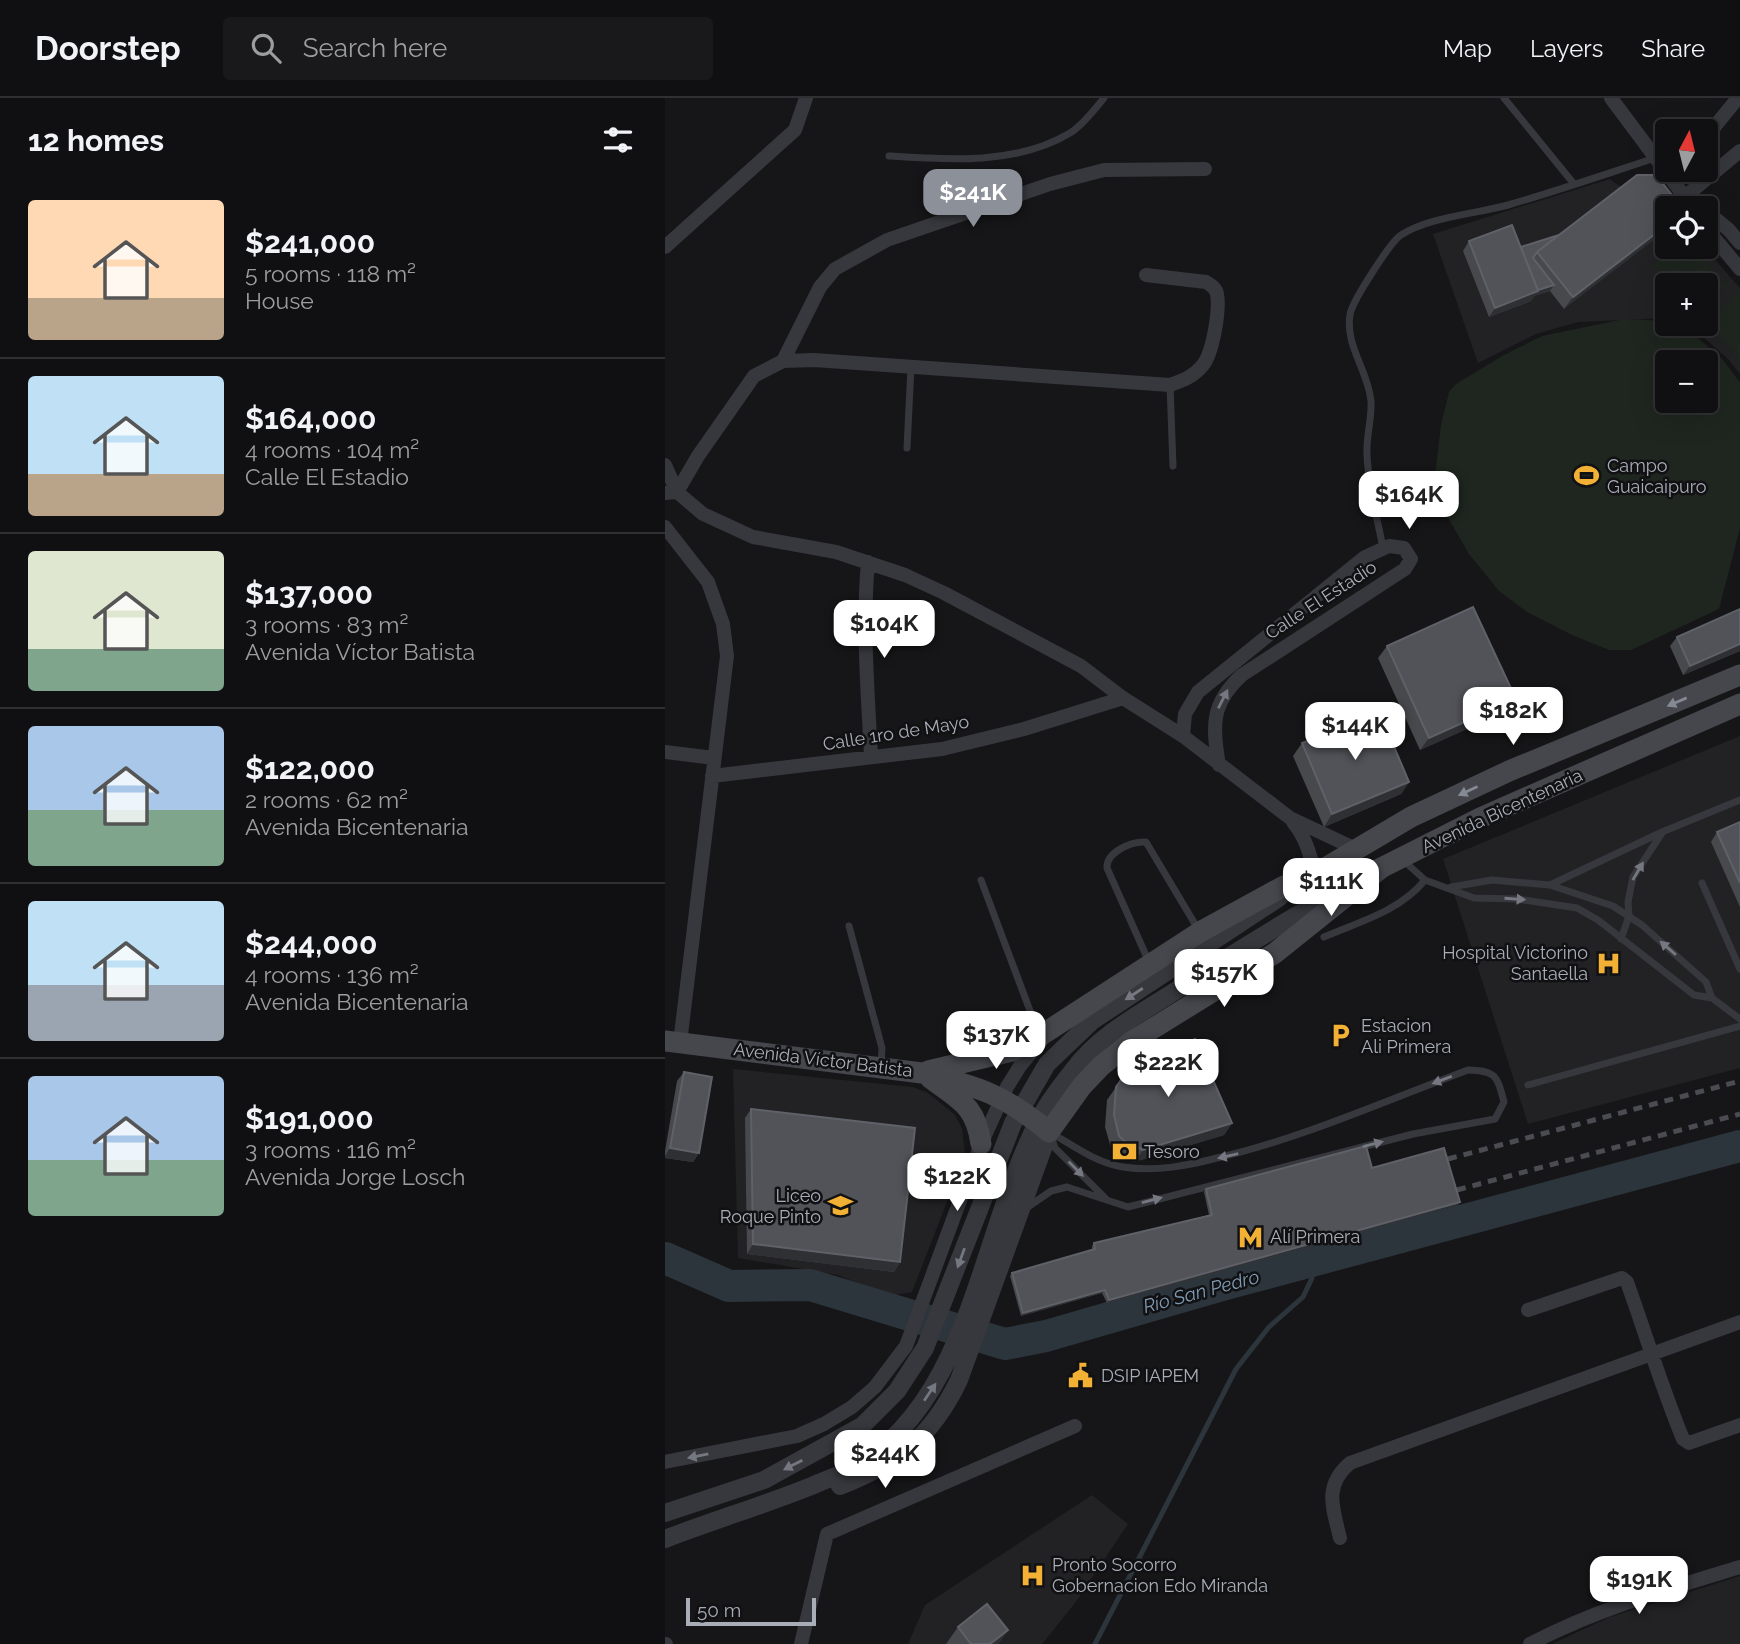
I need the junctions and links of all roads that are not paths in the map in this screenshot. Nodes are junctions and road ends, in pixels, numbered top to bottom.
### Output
1 (806, 98) edge
2 (1104, 98) edge
3 (1504, 98) edge
4 (1611, 98) edge
5 (1738, 98) edge
6 (1719, 121) edge
7 (1740, 151) edge
8 (889, 156) dead end
9 (1655, 157) edge
10 (1655, 158) edge
11 (1205, 169) dead end
12 (1574, 184) junction
13 (1682, 188) edge
14 (1718, 221) edge
15 (1718, 242) edge
16 (1740, 243) edge
17 (665, 247) edge
18 (1740, 268) edge
19 (1146, 275) dead end
20 (783, 361) junction
21 (911, 367) junction
22 (1170, 385) junction
23 (907, 448) dead end
24 (665, 465) edge
25 (1173, 466) dead end
26 (671, 493) edge
27 (665, 527) edge
28 (1383, 548) junction
29 (867, 562) junction
30 (1740, 675) edge
31 (1123, 698) junction
32 (1740, 704) edge
33 (1183, 736) junction
34 (665, 752) edge
35 (871, 757) junction
36 (714, 758) junction
37 (1219, 765) junction
38 (712, 776) junction
39 (1740, 800) edge
40 (1290, 818) junction
41 (1663, 832) junction
42 (1356, 849) junction
43 (1401, 859) junction
44 (1381, 868) junction
45 (1312, 875) junction
46 (981, 880) dead end
47 (1425, 880) junction
48 (1702, 883) dead end
49 (1550, 885) junction
50 (1449, 887) junction
51 (1629, 916) junction
52 (849, 926) dead end
53 (1200, 932) junction
54 (1324, 937) dead end
55 (1621, 939) junction
56 (1150, 964) junction
57 (1740, 969) edge
58 (1712, 998) junction
59 (1740, 1019) edge
60 (1740, 1026) edge
61 (1047, 1032) junction
62 (672, 1042) edge
63 (881, 1068) junction
64 (922, 1073) junction
65 (1528, 1085) dead end
66 (1002, 1098) junction
67 (1049, 1132) junction
68 (981, 1144) junction
69 (1109, 1202) junction
70 (1021, 1211) junction
71 (1528, 1310) dead end
72 (1740, 1322) edge
73 (1653, 1353) junction
74 (1740, 1425) edge
75 (1075, 1426) dead end
76 (665, 1462) edge
77 (768, 1504) junction
78 (665, 1513) edge
79 (1340, 1538) dead end
80 (665, 1539) edge
81 (1740, 1567) edge
82 (801, 1644) edge
83 (1529, 1644) edge

1 - 17 street
2 - 8 lane
3 - 12 lane
4 - 9 street
5 - 6 street
7 - 13 street
10 - 12 lane
11 - 20 street
12 - 28 lane
14 - 16 street
15 - 18 street
19 - 22 street
20 - 21 street
20 - 26 street
21 - 22 street
21 - 23 lane
22 - 25 lane
24 - 26 street
26 - 29 street
27 - 36 street
28 - 33 street, Calle El Estadio
37 -> 28 street, Calle El Estadio
29 - 31 street
29 - 35 street
30 -> 42 main road, Avenida Bicentenaria
31 - 33 street
31 - 35 street, Calle 1ro de Mayo
32 - 43 main road, Avenida Bicentenaria
33 - 37 street
34 - 36 street
35 - 38 street, Calle 1ro de Mayo
36 - 38 street
37 - 40 street
38 - 62 street
39 - 41 lane
40 - 42 street
40 - 45 street
41 - 49 lane
51 -> 41 lane
42 - 45 main road, Avenida Bicentenaria
43 - 44 main road, Avenida Bicentenaria
43 - 47 lane
44 - 67 main road
77 -> 44 street, Avenida Bicentenaria
45 - 53 main road
45 -> 78 street, Avenida Bicentenaria
46 - 61 lane
47 - 50 lane
47 - 54 lane
48 - 57 lane
49 - 50 lane
49 - 51 lane
50 -> 55 lane
51 - 55 lane
58 -> 51 lane
52 - 63 lane
53 - 56 main road
53 - 56 lane
55 - 58 lane
56 - 61 main road
58 - 59 lane
60 - 65 lane
61 - 64 main road
61 - 66 street
62 - 63 main road, Avenida Víctor Batista
63 - 64 main road, Avenida Víctor Batista
64 - 66 main road, Avenida Víctor Batista
64 - 68 main road
66 - 67 main road, Avenida Víctor Batista
66 - 68 street
67 -> 69 lane
69 -> 67 lane
67 - 70 street
68 -> 76 street
69 - 70 lane
70 - 77 street
71 - 73 street
72 - 73 street
73 - 74 street
73 - 79 street
75 - 82 street
77 - 80 street
81 - 83 street

